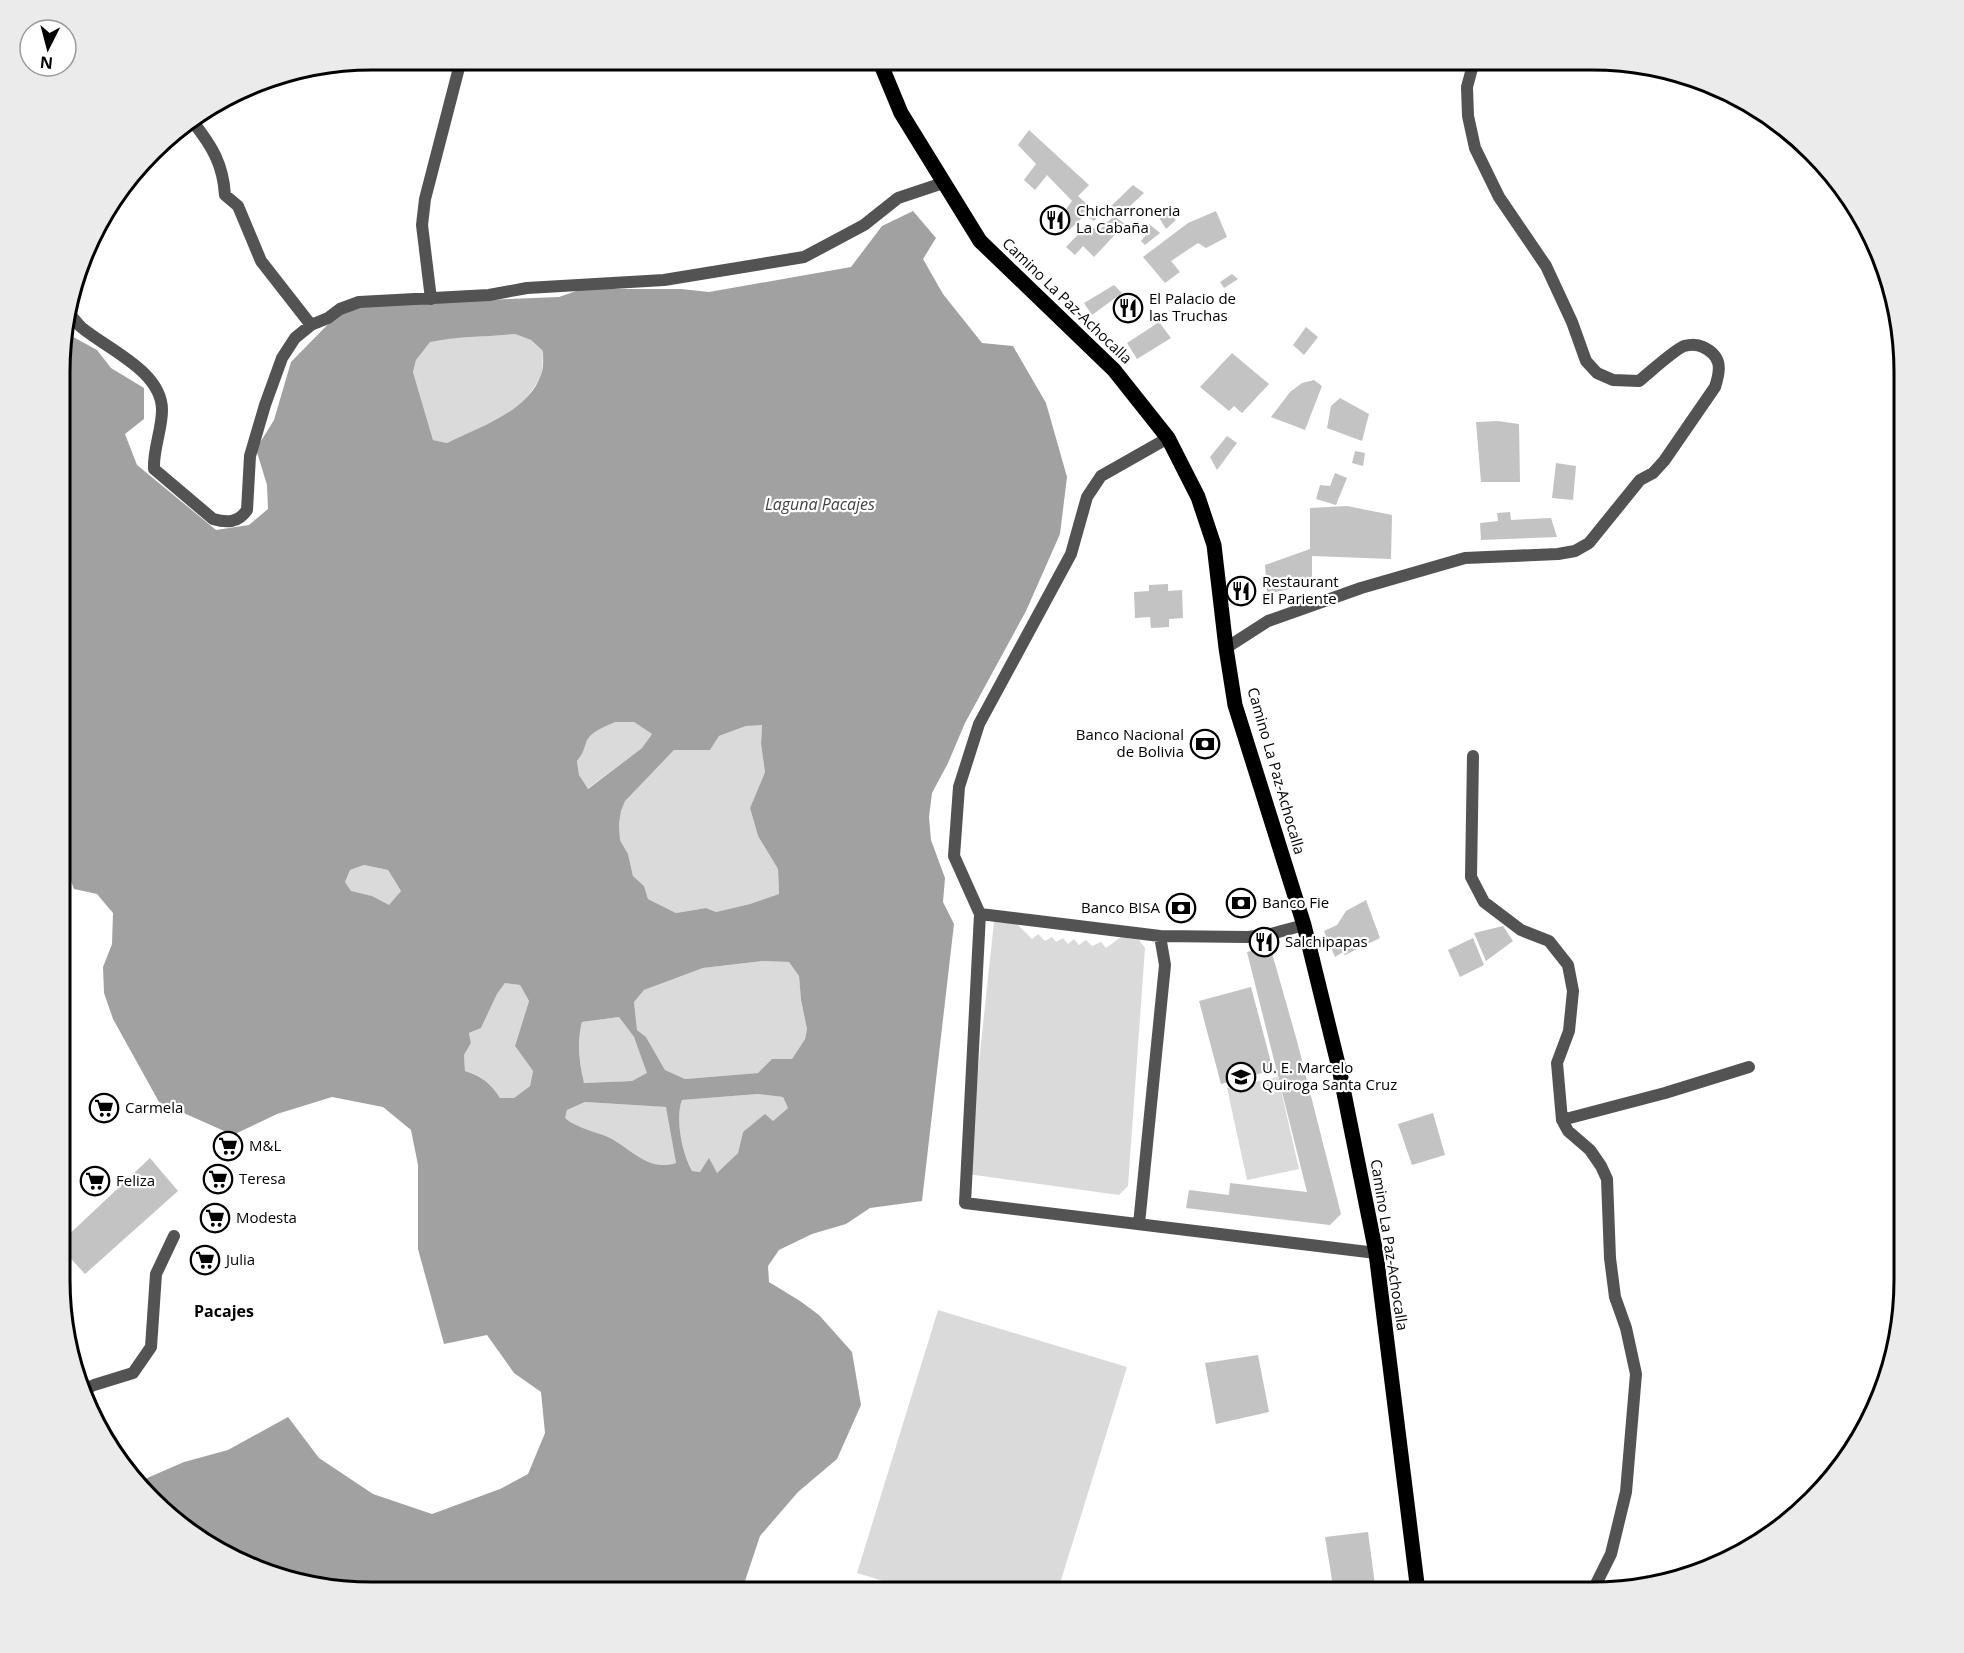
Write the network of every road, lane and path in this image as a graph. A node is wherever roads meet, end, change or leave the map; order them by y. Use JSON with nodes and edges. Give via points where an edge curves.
{"nodes":[{"id":1,"x":458,"y":71,"type":"edge"},
{"id":2,"x":884,"y":71,"type":"edge"},
{"id":3,"x":1471,"y":71,"type":"edge"},
{"id":4,"x":197,"y":127,"type":"edge"},
{"id":5,"x":944,"y":183,"type":"junction"},
{"id":6,"x":431,"y":299,"type":"junction"},
{"id":7,"x":75,"y":320,"type":"edge"},
{"id":8,"x":311,"y":325,"type":"junction"},
{"id":9,"x":1168,"y":438,"type":"junction"},
{"id":10,"x":1226,"y":648,"type":"junction"},
{"id":11,"x":1473,"y":756,"type":"dead end"},
{"id":12,"x":980,"y":914,"type":"junction"},
{"id":13,"x":1304,"y":925,"type":"junction"},
{"id":14,"x":1160,"y":936,"type":"junction"},
{"id":15,"x":1749,"y":1067,"type":"dead end"},
{"id":16,"x":1562,"y":1120,"type":"junction"},
{"id":17,"x":1139,"y":1224,"type":"junction"},
{"id":18,"x":174,"y":1236,"type":"dead end"},
{"id":19,"x":1376,"y":1252,"type":"junction"},
{"id":20,"x":91,"y":1387,"type":"edge"},
{"id":21,"x":1417,"y":1582,"type":"edge"},
{"id":22,"x":1597,"y":1582,"type":"edge"}],
"edges":[{"from":1,"to":6,"type":"street","via":[[425,198],[422,225]]},
{"from":2,"to":5,"type":"main road","name":"Camino La Paz-Achocalla","via":[[901,113]]},
{"from":3,"to":10,"type":"street","via":[[1467,87],[1468,116],[1475,148],[1499,197],[1546,266],[1586,362],[1597,373],[1613,380],[1639,381],[1683,346],[1697,344],[1713,352],[1719,363],[1715,387],[1664,460],[1640,480],[1589,543],[1575,551],[1465,558],[1361,588],[1268,621]]},
{"from":4,"to":8,"type":"street","via":[[211,144],[224,175],[225,195],[237,206],[261,261]]},
{"from":5,"to":6,"type":"street","via":[[898,198],[864,225],[804,257],[664,280],[527,288]]},
{"from":5,"to":9,"type":"main road","name":"Camino La Paz-Achocalla","via":[[980,241],[1114,370]]},
{"from":6,"to":8,"type":"street","via":[[359,302]]},
{"from":7,"to":8,"type":"street","via":[[150,378],[160,394],[162,411],[154,469],[213,519],[224,522],[242,517],[246,510],[250,456],[265,405],[282,358],[295,338]]},
{"from":9,"to":10,"type":"main road","name":"Camino La Paz-Achocalla","via":[[1198,497],[1214,545]]},
{"from":9,"to":12,"type":"street","via":[[1101,476],[1087,496],[1071,554],[980,724],[959,787],[954,856]]},
{"from":10,"to":13,"type":"main road","name":"Camino La Paz-Achocalla","via":[[1235,705]]},
{"from":11,"to":16,"type":"street","via":[[1471,877],[1484,902],[1521,930],[1549,941],[1568,965],[1573,991],[1569,1030],[1557,1064]]},
{"from":12,"to":14,"type":"street"},
{"from":12,"to":17,"type":"street","via":[[964,1203]]},
{"from":13,"to":14,"type":"street","via":[[1248,937]]},
{"from":13,"to":19,"type":"main road","name":"Camino La Paz-Achocalla","via":[[1340,1068]]},
{"from":14,"to":17,"type":"street","via":[[1165,966]]},
{"from":15,"to":16,"type":"street"},
{"from":16,"to":22,"type":"street","via":[[1568,1131],[1590,1150],[1607,1179],[1615,1297],[1636,1374],[1626,1492],[1611,1554]]},
{"from":17,"to":19,"type":"street"},
{"from":18,"to":20,"type":"street","via":[[156,1274],[152,1347],[133,1373]]},
{"from":19,"to":21,"type":"main road","name":"Camino La Paz-Achocalla"}]}
